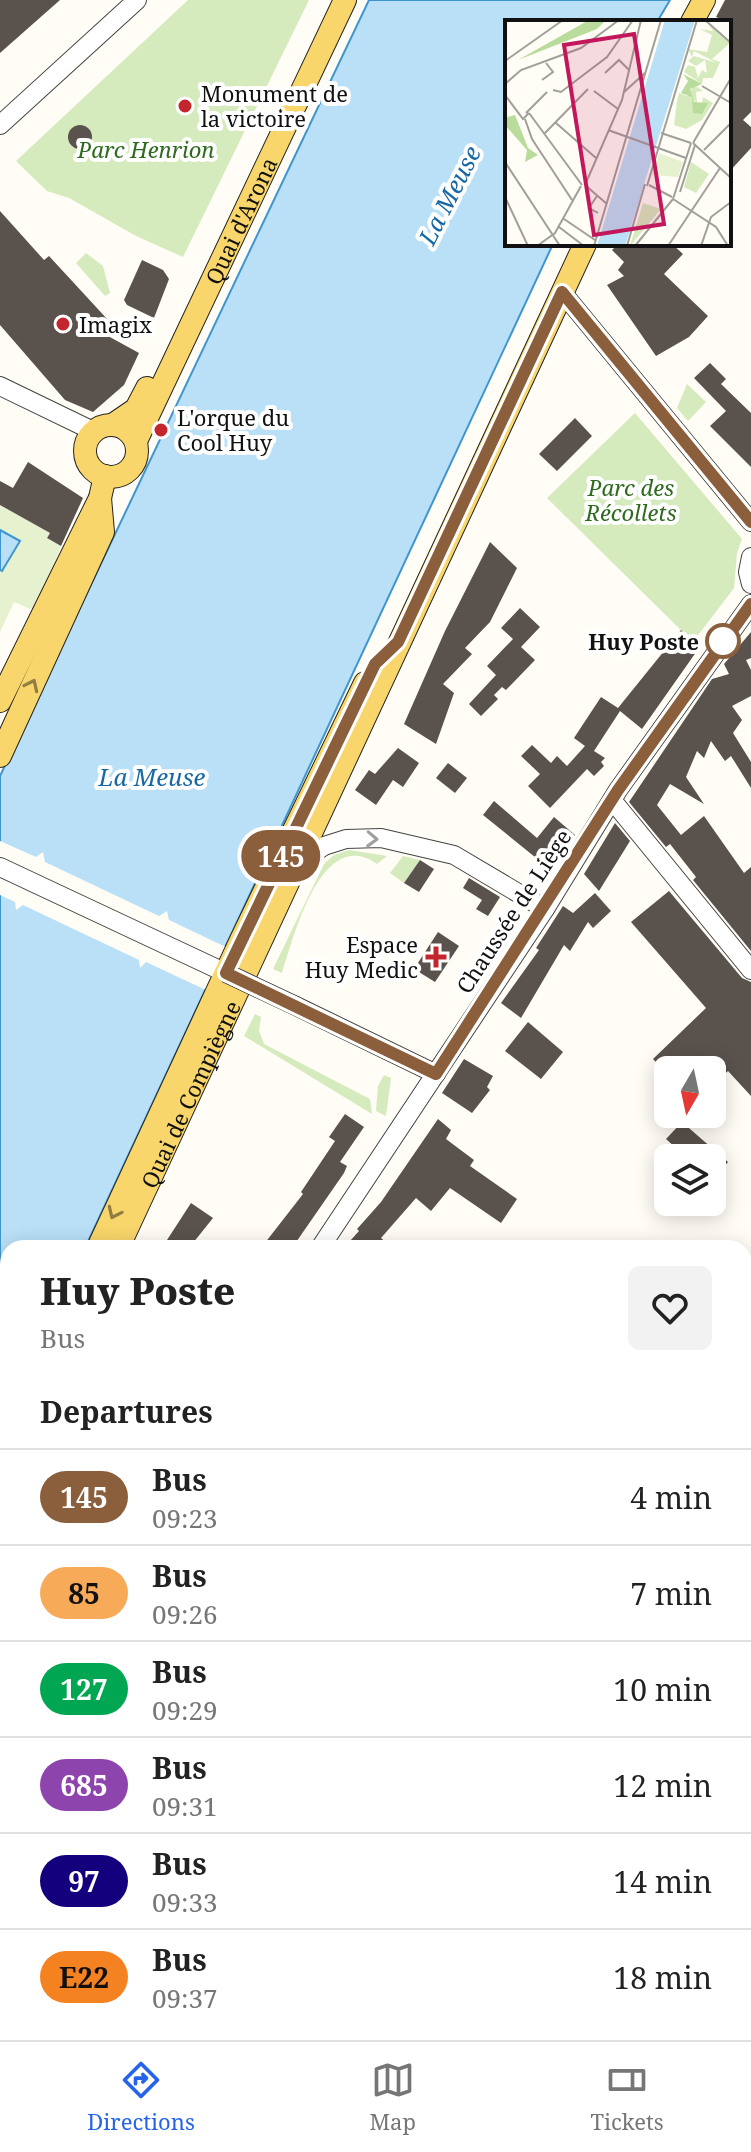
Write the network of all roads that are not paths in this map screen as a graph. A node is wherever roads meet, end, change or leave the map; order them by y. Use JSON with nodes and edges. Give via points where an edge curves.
{"nodes":[{"id":1,"x":137,"y":0,"type":"edge"},
{"id":2,"x":330,"y":0,"type":"edge"},
{"id":3,"x":345,"y":0,"type":"edge"},
{"id":4,"x":704,"y":0,"type":"edge"},
{"id":5,"x":693,"y":20,"type":"edge"},
{"id":6,"x":0,"y":125,"type":"edge"},
{"id":7,"x":584,"y":246,"type":"edge"},
{"id":8,"x":562,"y":292,"type":"junction"},
{"id":9,"x":0,"y":386,"type":"edge"},
{"id":10,"x":104,"y":428,"type":"junction"},
{"id":11,"x":136,"y":441,"type":"junction"},
{"id":12,"x":102,"y":487,"type":"junction"},
{"id":13,"x":751,"y":522,"type":"edge"},
{"id":14,"x":751,"y":557,"type":"edge"},
{"id":15,"x":751,"y":584,"type":"edge"},
{"id":16,"x":751,"y":604,"type":"edge"},
{"id":17,"x":398,"y":642,"type":"junction"},
{"id":18,"x":0,"y":701,"type":"edge"},
{"id":19,"x":0,"y":756,"type":"edge"},
{"id":20,"x":612,"y":800,"type":"junction"},
{"id":21,"x":300,"y":862,"type":"junction"},
{"id":22,"x":0,"y":867,"type":"edge"},
{"id":23,"x":545,"y":909,"type":"junction"},
{"id":24,"x":751,"y":970,"type":"edge"},
{"id":25,"x":226,"y":973,"type":"junction"},
{"id":26,"x":436,"y":1074,"type":"junction"},
{"id":27,"x":102,"y":1240,"type":"edge"},
{"id":28,"x":122,"y":1240,"type":"edge"},
{"id":29,"x":325,"y":1240,"type":"edge"}],
"edges":[{"from":1,"to":6,"type":"street"},
{"from":2,"to":10,"type":"main road","name":"Quai d'Arona","via":[[136,409]]},
{"from":3,"to":11,"type":"main road","name":"Quai d'Arona"},
{"from":4,"to":5,"type":"main road"},
{"from":7,"to":8,"type":"main road","name":"Quai de Compiègne"},
{"from":8,"to":13,"type":"street"},
{"from":8,"to":17,"type":"main road","name":"Quai de Compiègne"},
{"from":9,"to":10,"type":"street"},
{"from":10,"to":11,"type":"main road","via":[[131,433]]},
{"from":10,"to":12,"type":"main road","via":[[85,452]]},
{"from":11,"to":12,"type":"main road","via":[[137,457],[128,471]]},
{"from":12,"to":18,"type":"main road"},
{"from":19,"to":12,"type":"main road","one_way":true,"via":[[103,532]]},
{"from":14,"to":15,"type":"street"},
{"from":16,"to":20,"type":"street","name":"Chaussée de Liège"},
{"from":17,"to":21,"type":"main road","name":"Quai de Compiègne"},
{"from":17,"to":25,"type":"main road","via":[[375,664]]},
{"from":20,"to":23,"type":"street","name":"Chaussée de Liège"},
{"from":20,"to":24,"type":"street"},
{"from":21,"to":23,"type":"street","one_way":true,"via":[[346,839],[381,838],[454,855]]},
{"from":21,"to":28,"type":"main road","name":"Quai de Compiègne"},
{"from":22,"to":25,"type":"street"},
{"from":23,"to":26,"type":"street","name":"Chaussée de Liège"},
{"from":25,"to":26,"type":"street","bridge":true},
{"from":25,"to":27,"type":"main road","one_way":true},
{"from":26,"to":29,"type":"street","name":"Chaussée de Liège"}]}
